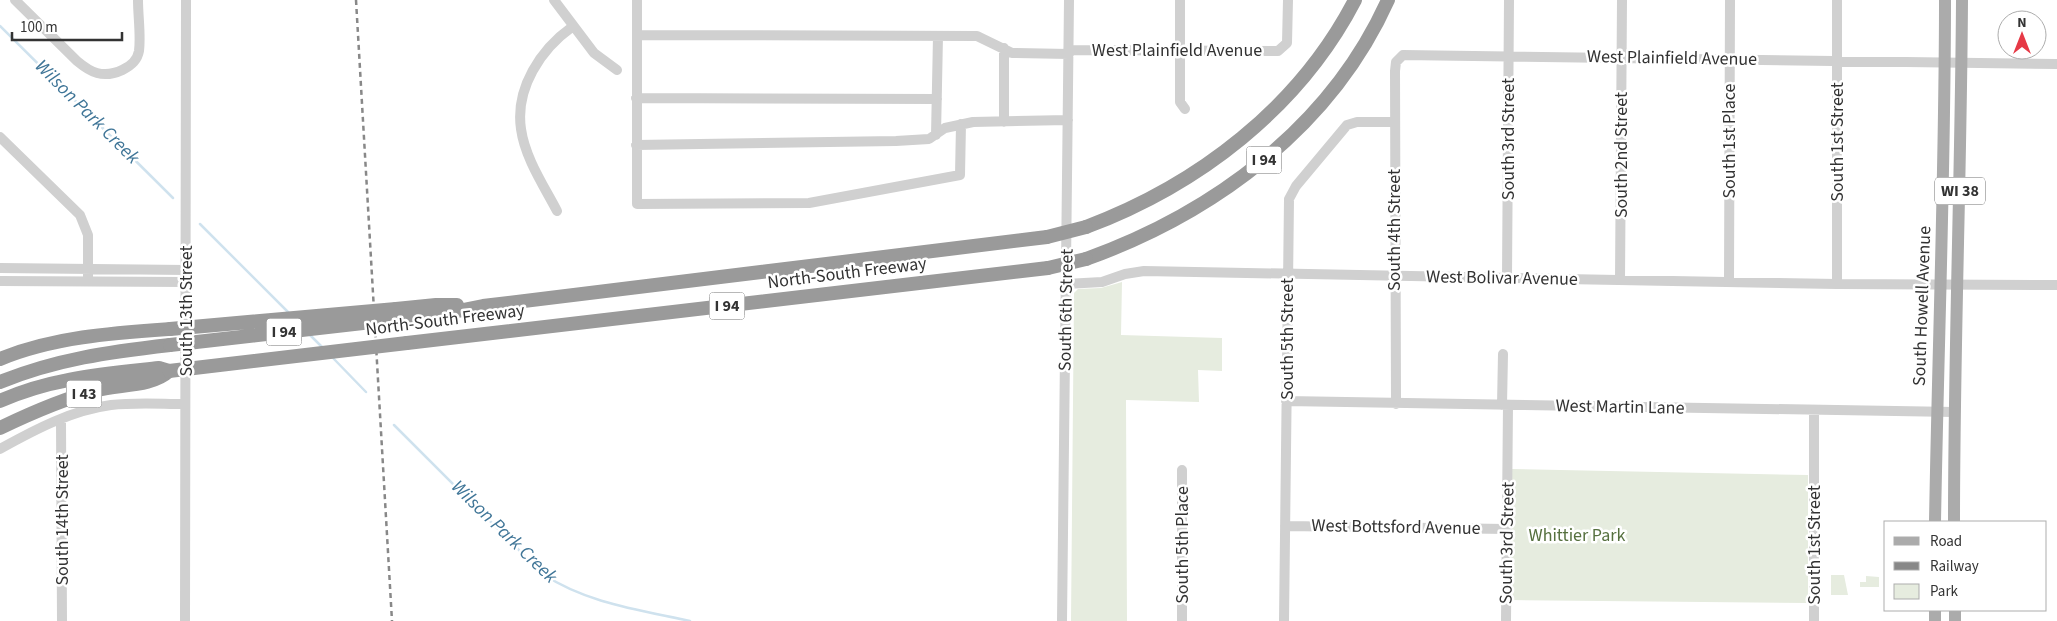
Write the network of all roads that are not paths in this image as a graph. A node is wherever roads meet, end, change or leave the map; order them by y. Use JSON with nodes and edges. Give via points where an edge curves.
{"nodes":[{"id":1,"x":15,"y":0,"type":"edge"},
{"id":2,"x":138,"y":0,"type":"edge"},
{"id":3,"x":186,"y":0,"type":"edge"},
{"id":4,"x":554,"y":0,"type":"edge"},
{"id":5,"x":637,"y":0,"type":"edge"},
{"id":6,"x":1069,"y":0,"type":"edge"},
{"id":7,"x":1180,"y":0,"type":"edge"},
{"id":8,"x":1288,"y":0,"type":"edge"},
{"id":9,"x":1355,"y":0,"type":"edge"},
{"id":10,"x":1388,"y":0,"type":"edge"},
{"id":11,"x":1509,"y":0,"type":"edge"},
{"id":12,"x":1622,"y":0,"type":"edge"},
{"id":13,"x":1730,"y":0,"type":"edge"},
{"id":14,"x":1837,"y":0,"type":"edge"},
{"id":15,"x":1944,"y":0,"type":"edge"},
{"id":16,"x":1962,"y":0,"type":"edge"},
{"id":17,"x":572,"y":27,"type":"junction"},
{"id":18,"x":637,"y":35,"type":"junction"},
{"id":19,"x":938,"y":36,"type":"junction"},
{"id":20,"x":1004,"y":48,"type":"junction"},
{"id":21,"x":1179,"y":51,"type":"junction"},
{"id":22,"x":1069,"y":52,"type":"junction"},
{"id":23,"x":1509,"y":56,"type":"junction"},
{"id":24,"x":1400,"y":57,"type":"joint"},
{"id":25,"x":1622,"y":58,"type":"junction"},
{"id":26,"x":1729,"y":59,"type":"junction"},
{"id":27,"x":1837,"y":61,"type":"junction"},
{"id":28,"x":1945,"y":63,"type":"junction"},
{"id":29,"x":1962,"y":63,"type":"junction"},
{"id":30,"x":2057,"y":64,"type":"edge"},
{"id":31,"x":617,"y":70,"type":"dead end"},
{"id":32,"x":636,"y":98,"type":"junction"},
{"id":33,"x":937,"y":99,"type":"junction"},
{"id":34,"x":1185,"y":109,"type":"dead end"},
{"id":35,"x":1068,"y":120,"type":"junction"},
{"id":36,"x":1004,"y":122,"type":"junction"},
{"id":37,"x":1394,"y":122,"type":"junction"},
{"id":38,"x":961,"y":124,"type":"junction"},
{"id":39,"x":936,"y":135,"type":"junction"},
{"id":40,"x":0,"y":137,"type":"edge"},
{"id":41,"x":636,"y":145,"type":"junction"},
{"id":42,"x":558,"y":210,"type":"dead end"},
{"id":43,"x":0,"y":268,"type":"edge"},
{"id":44,"x":88,"y":269,"type":"junction"},
{"id":45,"x":130,"y":270,"type":"junction"},
{"id":46,"x":186,"y":270,"type":"junction"},
{"id":47,"x":1287,"y":274,"type":"junction"},
{"id":48,"x":1394,"y":276,"type":"junction"},
{"id":49,"x":1507,"y":277,"type":"junction"},
{"id":50,"x":1620,"y":280,"type":"junction"},
{"id":51,"x":0,"y":282,"type":"edge"},
{"id":52,"x":88,"y":282,"type":"junction"},
{"id":53,"x":130,"y":282,"type":"junction"},
{"id":54,"x":186,"y":282,"type":"junction"},
{"id":55,"x":1729,"y":282,"type":"junction"},
{"id":56,"x":1066,"y":284,"type":"junction"},
{"id":57,"x":1836,"y":284,"type":"junction"},
{"id":58,"x":1940,"y":285,"type":"junction"},
{"id":59,"x":1958,"y":285,"type":"junction"},
{"id":60,"x":2057,"y":285,"type":"edge"},
{"id":61,"x":397,"y":314,"type":"junction"},
{"id":62,"x":1504,"y":354,"type":"dead end"},
{"id":63,"x":0,"y":359,"type":"edge"},
{"id":64,"x":169,"y":371,"type":"junction"},
{"id":65,"x":99,"y":375,"type":"junction"},
{"id":66,"x":0,"y":382,"type":"edge"},
{"id":67,"x":0,"y":401,"type":"edge"},
{"id":68,"x":1286,"y":402,"type":"junction"},
{"id":69,"x":185,"y":404,"type":"junction"},
{"id":70,"x":1396,"y":404,"type":"junction"},
{"id":71,"x":1505,"y":405,"type":"junction"},
{"id":72,"x":1814,"y":410,"type":"junction"},
{"id":73,"x":0,"y":411,"type":"edge"},
{"id":74,"x":1937,"y":412,"type":"junction"},
{"id":75,"x":1954,"y":412,"type":"junction"},
{"id":76,"x":61,"y":420,"type":"junction"},
{"id":77,"x":0,"y":428,"type":"edge"},
{"id":78,"x":0,"y":449,"type":"edge"},
{"id":79,"x":1182,"y":470,"type":"dead end"},
{"id":80,"x":1935,"y":521,"type":"edge"},
{"id":81,"x":1954,"y":521,"type":"edge"},
{"id":82,"x":1286,"y":526,"type":"junction"},
{"id":83,"x":1507,"y":529,"type":"junction"},
{"id":84,"x":62,"y":621,"type":"edge"},
{"id":85,"x":185,"y":621,"type":"edge"},
{"id":86,"x":1062,"y":621,"type":"edge"},
{"id":87,"x":1182,"y":621,"type":"edge"},
{"id":88,"x":1284,"y":621,"type":"edge"},
{"id":89,"x":1506,"y":621,"type":"edge"},
{"id":90,"x":1814,"y":621,"type":"edge"}],
"edges":[{"from":1,"to":2,"type":"street","via":[[77,62],[88,70],[104,74],[134,63],[138,52]]},
{"from":3,"to":46,"type":"street","name":"South 13th Street"},
{"from":4,"to":17,"type":"street"},
{"from":5,"to":18,"type":"street"},
{"from":6,"to":22,"type":"street","name":"South 6th Street"},
{"from":7,"to":21,"type":"street"},
{"from":8,"to":21,"type":"street","name":"West Plainfield Avenue","via":[[1285,48],[1278,51]]},
{"from":9,"to":61,"type":"highway","name":"North-South Freeway","number":"I 94","bridge":true,"via":[[1310,70],[1261,122],[1233,146],[1188,178],[1148,200],[1086,227],[1047,237],[483,306],[438,315]]},
{"from":10,"to":64,"type":"highway","name":"North-South Freeway","number":"I 94","bridge":true,"via":[[1348,69],[1290,139],[1215,198],[1142,238],[1086,258],[1048,268]]},
{"from":11,"to":23,"type":"street","name":"South 3rd Street"},
{"from":12,"to":25,"type":"street","name":"South 2nd Street"},
{"from":13,"to":26,"type":"street","name":"South 1st Place"},
{"from":14,"to":27,"type":"street","name":"South 1st Street"},
{"from":15,"to":28,"type":"main road","name":"South Howell Avenue","number":"WI 38"},
{"from":16,"to":29,"type":"main road","name":"South Howell Avenue","number":"WI 38"},
{"from":17,"to":31,"type":"street","via":[[594,53]]},
{"from":17,"to":42,"type":"street","via":[[541,56],[528,80],[522,104],[521,129],[530,157]]},
{"from":18,"to":19,"type":"street","name":"West Plainfield Avenue"},
{"from":18,"to":32,"type":"street"},
{"from":19,"to":20,"type":"street","name":"West Plainfield Avenue","via":[[977,36]]},
{"from":19,"to":33,"type":"street"},
{"from":20,"to":22,"type":"street","name":"West Plainfield Avenue","via":[[1012,53]]},
{"from":20,"to":36,"type":"street"},
{"from":21,"to":22,"type":"street","name":"West Plainfield Avenue"},
{"from":21,"to":34,"type":"street","via":[[1180,102]]},
{"from":22,"to":35,"type":"street","name":"South 6th Street"},
{"from":23,"to":24,"type":"street","name":"West Plainfield Avenue","via":[[1409,54]]},
{"from":23,"to":25,"type":"street","name":"West Plainfield Avenue"},
{"from":23,"to":49,"type":"street","name":"South 3rd Street"},
{"from":24,"to":37,"type":"street","name":"South 4th Street","via":[[1395,66]]},
{"from":25,"to":26,"type":"street","name":"West Plainfield Avenue"},
{"from":25,"to":50,"type":"street","name":"South 2nd Street"},
{"from":26,"to":27,"type":"street","name":"West Plainfield Avenue"},
{"from":26,"to":55,"type":"street","name":"South 1st Place"},
{"from":27,"to":28,"type":"street","name":"West Plainfield Avenue"},
{"from":27,"to":57,"type":"street","name":"South 1st Street"},
{"from":28,"to":29,"type":"street","name":"West Plainfield Avenue"},
{"from":28,"to":58,"type":"main road","name":"South Howell Avenue","number":"WI 38"},
{"from":29,"to":30,"type":"street","name":"West Plainfield Avenue"},
{"from":29,"to":59,"type":"main road","name":"South Howell Avenue","number":"WI 38"},
{"from":32,"to":33,"type":"street"},
{"from":32,"to":41,"type":"street"},
{"from":33,"to":39,"type":"street"},
{"from":35,"to":36,"type":"street"},
{"from":35,"to":56,"type":"street","name":"South 6th Street"},
{"from":36,"to":38,"type":"street"},
{"from":37,"to":47,"type":"street","name":"South 5th Street","via":[[1347,125],[1296,186],[1288,204]]},
{"from":37,"to":48,"type":"street","name":"South 4th Street"},
{"from":38,"to":39,"type":"street","via":[[945,128]]},
{"from":38,"to":41,"type":"street","via":[[960,175],[809,203],[637,204]]},
{"from":39,"to":41,"type":"street","via":[[929,139],[832,144]]},
{"from":40,"to":44,"type":"street","via":[[80,215],[88,235]]},
{"from":43,"to":44,"type":"street"},
{"from":44,"to":45,"type":"street"},
{"from":44,"to":52,"type":"street"},
{"from":45,"to":46,"type":"street"},
{"from":45,"to":53,"type":"street"},
{"from":46,"to":54,"type":"street","name":"South 13th Street"},
{"from":47,"to":48,"type":"street","name":"West Bolivar Avenue"},
{"from":47,"to":56,"type":"street","name":"West Bolivar Avenue","via":[[1144,271],[1102,282]]},
{"from":47,"to":68,"type":"street","name":"South 5th Street"},
{"from":48,"to":49,"type":"street","name":"West Bolivar Avenue"},
{"from":48,"to":70,"type":"street","name":"South 4th Street"},
{"from":49,"to":50,"type":"street","name":"West Bolivar Avenue"},
{"from":50,"to":55,"type":"street","name":"West Bolivar Avenue"},
{"from":51,"to":52,"type":"street"},
{"from":52,"to":53,"type":"street"},
{"from":53,"to":54,"type":"street"},
{"from":54,"to":69,"type":"street","name":"South 13th Street"},
{"from":55,"to":57,"type":"street","name":"West Bolivar Avenue"},
{"from":56,"to":86,"type":"street","name":"South 6th Street"},
{"from":57,"to":58,"type":"street","name":"West Bolivar Avenue"},
{"from":58,"to":59,"type":"street","name":"West Bolivar Avenue"},
{"from":58,"to":74,"type":"main road","name":"South Howell Avenue","number":"WI 38"},
{"from":59,"to":60,"type":"street","name":"West Bolivar Avenue"},
{"from":59,"to":75,"type":"main road","name":"South Howell Avenue","number":"WI 38"},
{"from":61,"to":63,"type":"highway","bridge":true,"via":[[88,336],[16,352]]},
{"from":61,"to":66,"type":"highway","name":"North-South Freeway","number":"I 94","bridge":true,"via":[[74,358]]},
{"from":62,"to":71,"type":"street","name":"South 3rd Street"},
{"from":64,"to":65,"type":"highway","name":"North-South Freeway","number":"I 94","via":[[159,368]]},
{"from":64,"to":77,"type":"highway","number":"I 43","via":[[161,378],[76,396]]},
{"from":65,"to":67,"type":"highway","name":"North-South Freeway","number":"I 94","via":[[38,387]]},
{"from":65,"to":73,"type":"highway","via":[[48,390]]},
{"from":68,"to":70,"type":"street","name":"West Martin Lane"},
{"from":68,"to":82,"type":"street","name":"South 5th Street"},
{"from":69,"to":76,"type":"street","via":[[112,405]]},
{"from":69,"to":85,"type":"street","name":"South 13th Street"},
{"from":70,"to":71,"type":"street","name":"West Martin Lane"},
{"from":71,"to":72,"type":"street","name":"West Martin Lane"},
{"from":71,"to":83,"type":"street","name":"South 3rd Street"},
{"from":72,"to":74,"type":"street","name":"West Martin Lane"},
{"from":72,"to":90,"type":"street","name":"South 1st Street"},
{"from":74,"to":75,"type":"street","name":"West Martin Lane"},
{"from":74,"to":80,"type":"main road","name":"South Howell Avenue","number":"WI 38"},
{"from":75,"to":81,"type":"main road","name":"South Howell Avenue","number":"WI 38"},
{"from":76,"to":78,"type":"street"},
{"from":76,"to":84,"type":"street","name":"South 14th Street"},
{"from":79,"to":87,"type":"street","name":"South 5th Place"},
{"from":82,"to":83,"type":"street","name":"West Bottsford Avenue"},
{"from":82,"to":88,"type":"street","name":"South 5th Street"},
{"from":83,"to":89,"type":"street","name":"South 3rd Street"}]}
